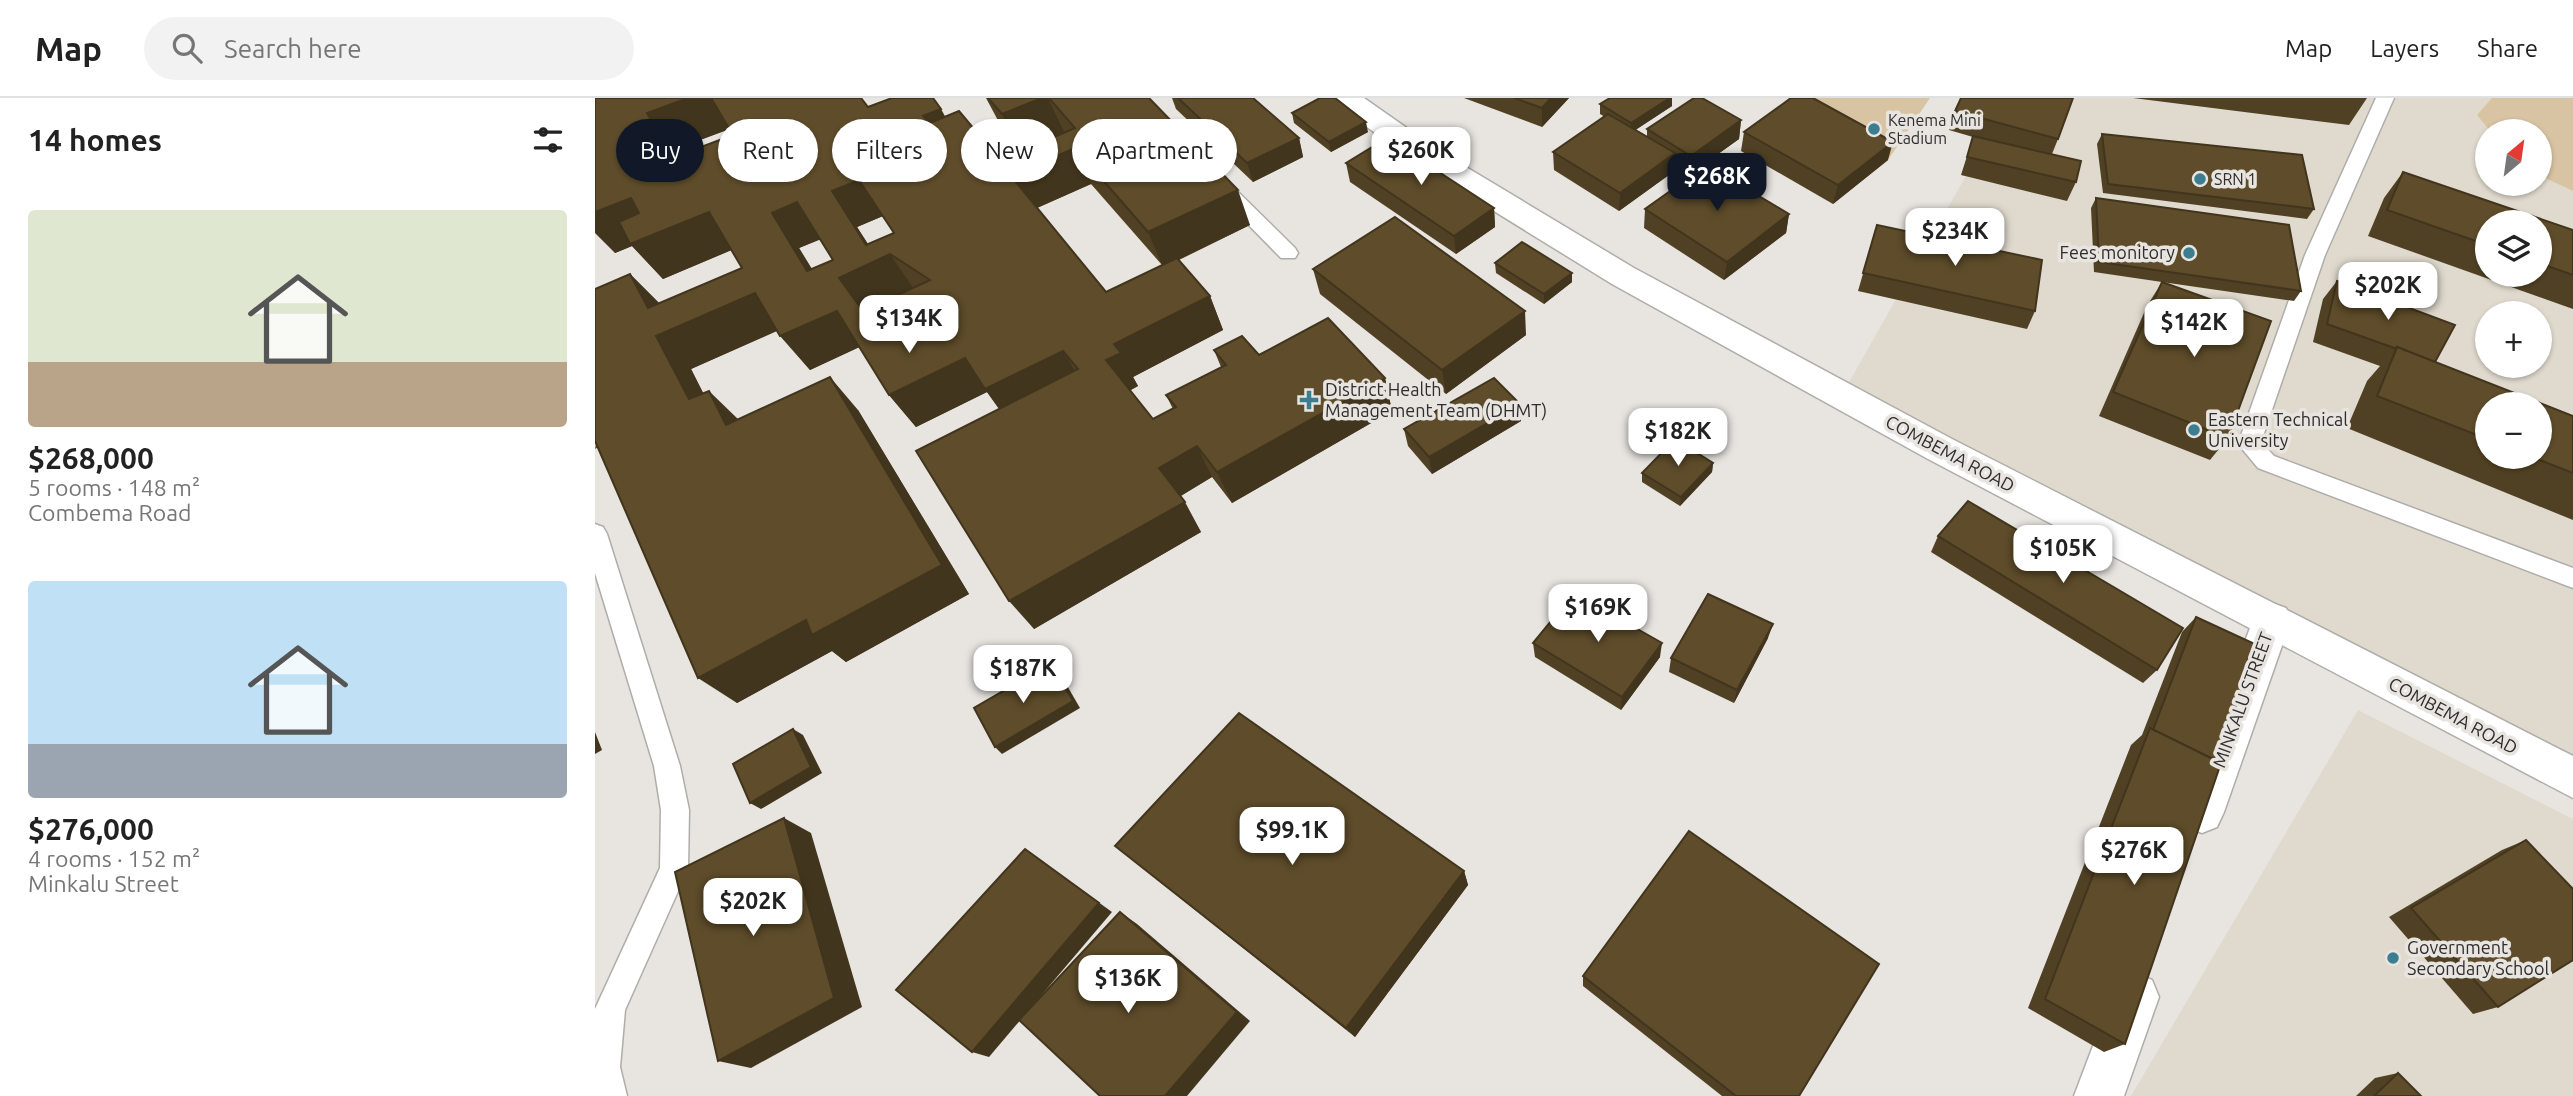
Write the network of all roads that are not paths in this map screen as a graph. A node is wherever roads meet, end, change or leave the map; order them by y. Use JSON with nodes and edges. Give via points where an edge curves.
{"nodes":[{"id":1,"x":1345,"y":98,"type":"edge"},
{"id":2,"x":2385,"y":98,"type":"edge"},
{"id":3,"x":1217,"y":182,"type":"edge"},
{"id":4,"x":1288,"y":253,"type":"dead end"},
{"id":5,"x":595,"y":534,"type":"edge"},
{"id":6,"x":2573,"y":578,"type":"edge"},
{"id":7,"x":2272,"y":620,"type":"junction"},
{"id":8,"x":2573,"y":778,"type":"edge"},
{"id":9,"x":2188,"y":852,"type":"edge"},
{"id":10,"x":2151,"y":955,"type":"edge"},
{"id":11,"x":611,"y":1096,"type":"edge"},
{"id":12,"x":2099,"y":1096,"type":"edge"}],
"edges":[{"from":1,"to":7,"type":"street","name":"COMBEMA ROAD","via":[[1431,159],[1623,276],[1940,449]]},
{"from":2,"to":6,"type":"lane","via":[[2315,255],[2249,443],[2266,462]]},
{"from":3,"to":4,"type":"lane"},
{"from":5,"to":11,"type":"lane","via":[[667,766],[675,810],[674,869],[610,1009],[605,1068]]},
{"from":7,"to":8,"type":"street","name":"COMBEMA ROAD"},
{"from":7,"to":9,"type":"street","name":"MINKALU STREET"},
{"from":10,"to":12,"type":"street"}]}
